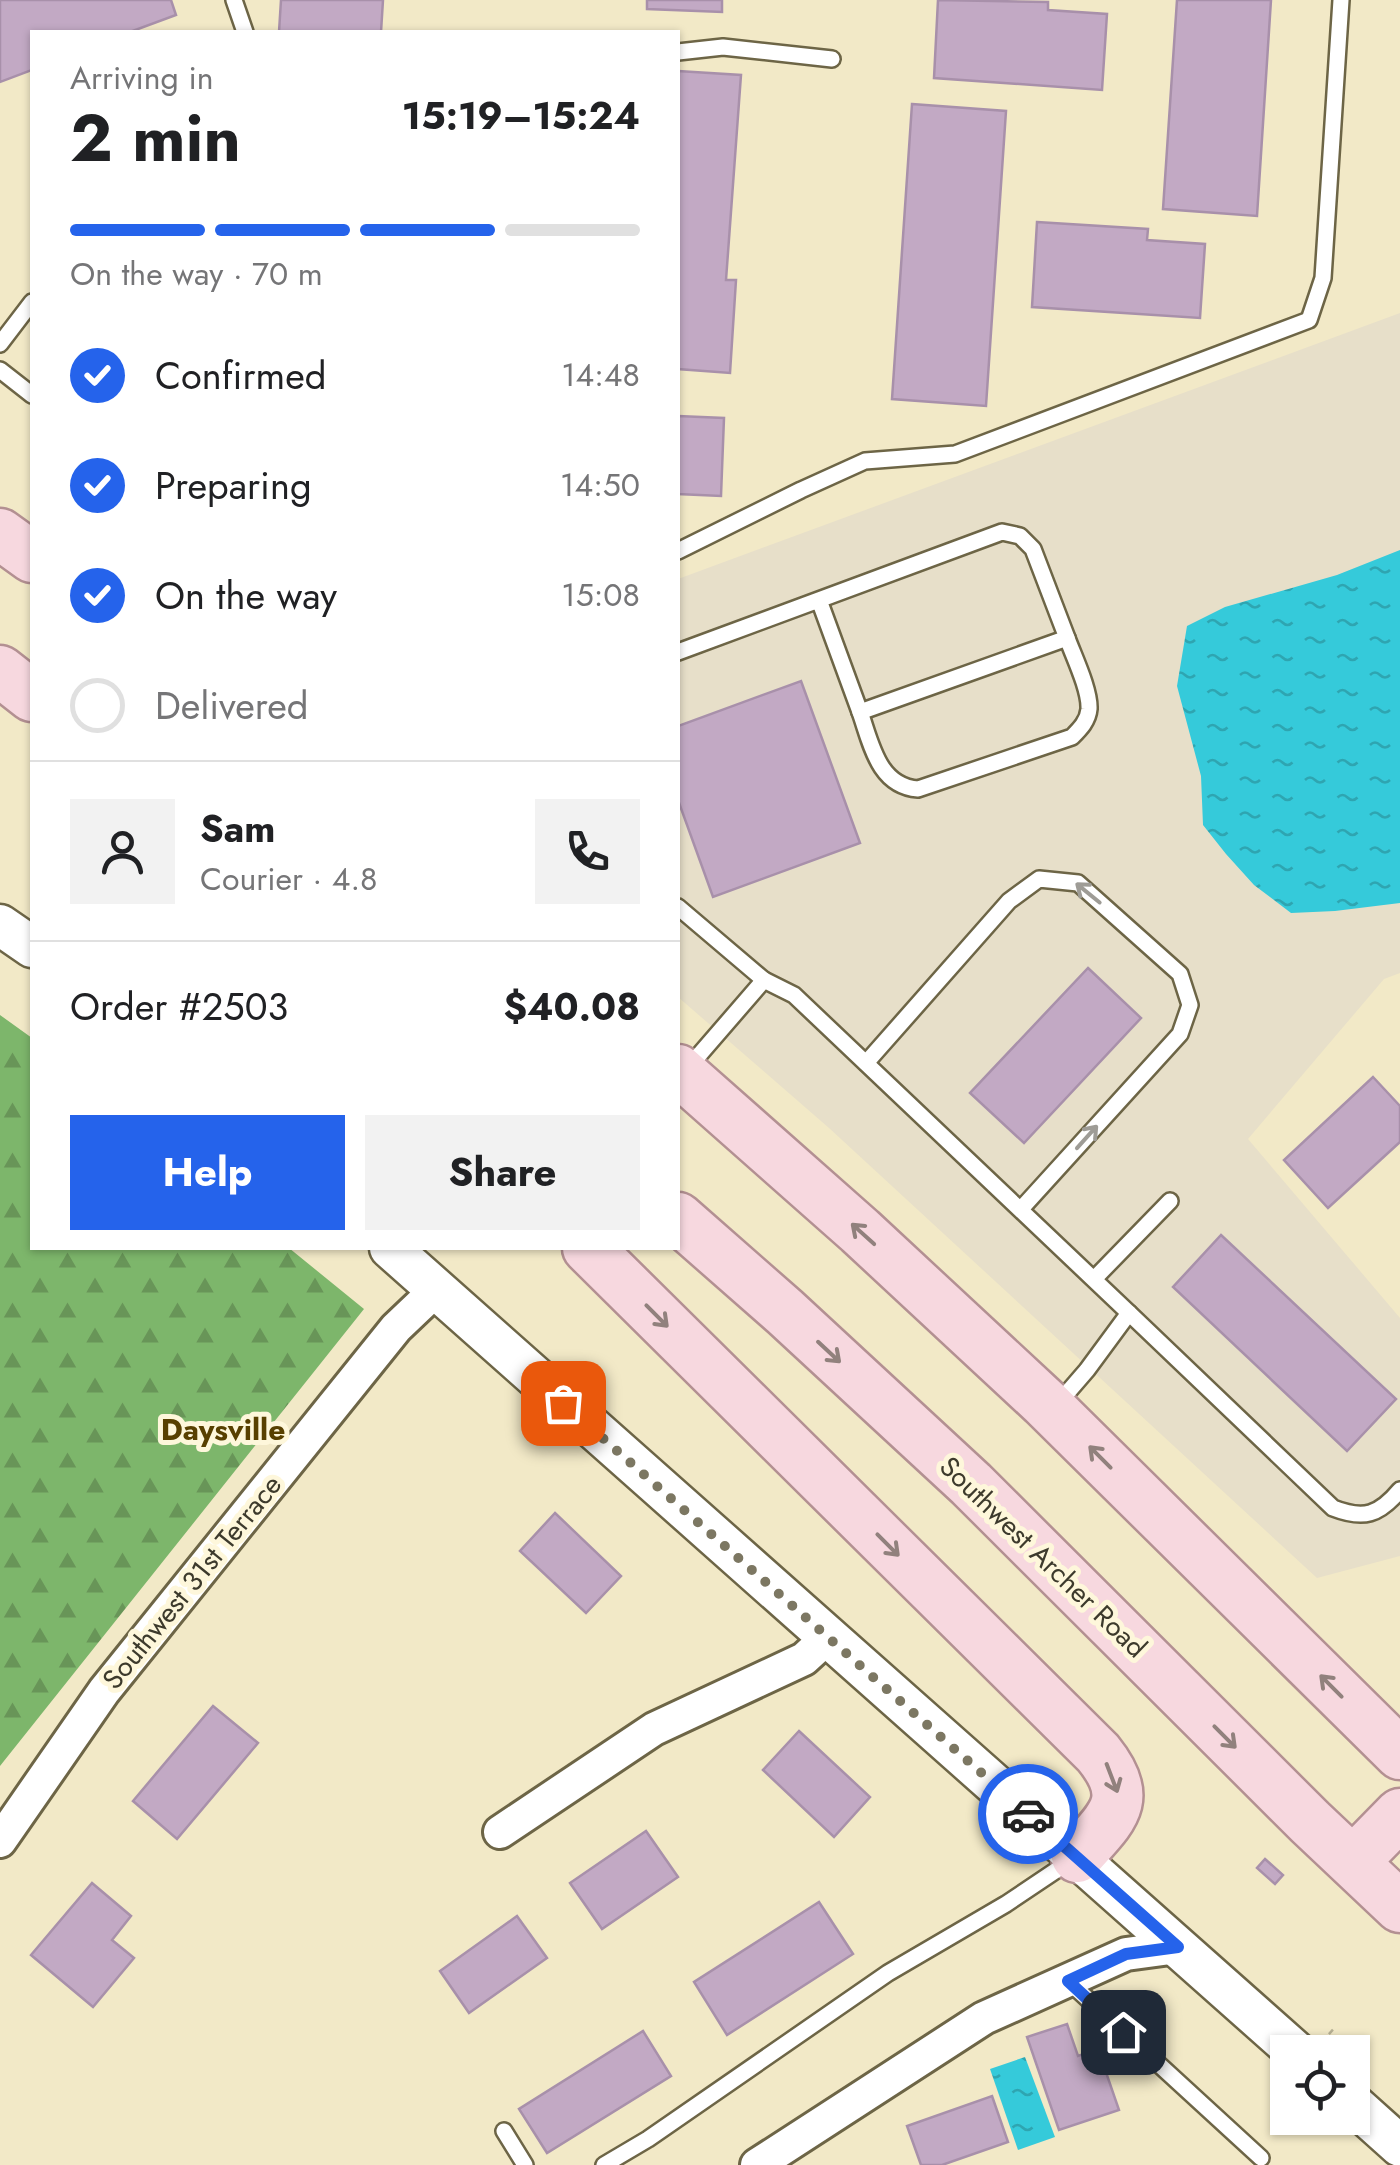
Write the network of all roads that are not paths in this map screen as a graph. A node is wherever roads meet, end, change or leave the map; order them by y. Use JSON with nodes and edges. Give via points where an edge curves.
{"nodes":[{"id":1,"x":234,"y":0,"type":"edge"},
{"id":2,"x":1340,"y":0,"type":"edge"},
{"id":3,"x":245,"y":30,"type":"edge"},
{"id":4,"x":680,"y":52,"type":"edge"},
{"id":5,"x":832,"y":59,"type":"dead end"},
{"id":6,"x":30,"y":305,"type":"edge"},
{"id":7,"x":0,"y":344,"type":"edge"},
{"id":8,"x":0,"y":370,"type":"edge"},
{"id":9,"x":30,"y":393,"type":"edge"},
{"id":10,"x":0,"y":534,"type":"edge"},
{"id":11,"x":680,"y":550,"type":"edge"},
{"id":12,"x":30,"y":556,"type":"edge"},
{"id":13,"x":819,"y":600,"type":"junction"},
{"id":14,"x":1067,"y":638,"type":"junction"},
{"id":15,"x":680,"y":651,"type":"edge"},
{"id":16,"x":0,"y":671,"type":"edge"},
{"id":17,"x":30,"y":694,"type":"edge"},
{"id":18,"x":860,"y":712,"type":"junction"},
{"id":19,"x":680,"y":910,"type":"edge"},
{"id":20,"x":0,"y":925,"type":"edge"},
{"id":21,"x":30,"y":946,"type":"edge"},
{"id":22,"x":764,"y":980,"type":"junction"},
{"id":23,"x":866,"y":1063,"type":"junction"},
{"id":24,"x":680,"y":1072,"type":"edge"},
{"id":25,"x":1170,"y":1201,"type":"dead end"},
{"id":26,"x":1021,"y":1210,"type":"junction"},
{"id":27,"x":680,"y":1220,"type":"edge"},
{"id":28,"x":392,"y":1250,"type":"edge"},
{"id":29,"x":590,"y":1250,"type":"edge"},
{"id":30,"x":1094,"y":1278,"type":"junction"},
{"id":31,"x":437,"y":1289,"type":"junction"},
{"id":32,"x":1129,"y":1313,"type":"junction"},
{"id":33,"x":1052,"y":1410,"type":"junction"},
{"id":34,"x":1400,"y":1490,"type":"edge"},
{"id":35,"x":828,"y":1637,"type":"junction"},
{"id":36,"x":1400,"y":1754,"type":"edge"},
{"id":37,"x":1400,"y":1814,"type":"edge"},
{"id":38,"x":500,"y":1832,"type":"dead end"},
{"id":39,"x":0,"y":1840,"type":"edge"},
{"id":40,"x":1077,"y":1857,"type":"junction"},
{"id":41,"x":1353,"y":1862,"type":"junction"},
{"id":42,"x":1400,"y":1907,"type":"edge"},
{"id":43,"x":1178,"y":1947,"type":"junction"},
{"id":44,"x":1068,"y":1981,"type":"junction"},
{"id":45,"x":1277,"y":2035,"type":"edge"},
{"id":46,"x":1370,"y":2119,"type":"edge"},
{"id":47,"x":504,"y":2131,"type":"dead end"},
{"id":48,"x":1400,"y":2146,"type":"edge"},
{"id":49,"x":1261,"y":2158,"type":"dead end"},
{"id":50,"x":526,"y":2165,"type":"edge"},
{"id":51,"x":604,"y":2165,"type":"edge"},
{"id":52,"x":757,"y":2165,"type":"edge"}],
"edges":[{"from":1,"to":3,"type":"lane"},
{"from":2,"to":11,"type":"lane","via":[[1323,278],[1310,320],[955,454],[865,461]]},
{"from":4,"to":5,"type":"lane","via":[[723,47]]},
{"from":6,"to":7,"type":"lane"},
{"from":8,"to":9,"type":"lane"},
{"from":10,"to":12,"type":"main road"},
{"from":13,"to":14,"type":"lane","via":[[1002,532],[1020,536],[1033,550]]},
{"from":13,"to":15,"type":"lane"},
{"from":13,"to":18,"type":"lane"},
{"from":14,"to":18,"type":"lane"},
{"from":14,"to":18,"type":"lane","via":[[1089,710],[1072,737],[905,788],[879,764]]},
{"from":16,"to":17,"type":"main road"},
{"from":19,"to":22,"type":"lane"},
{"from":20,"to":21,"type":"street"},
{"from":22,"to":23,"type":"lane","via":[[794,995]]},
{"from":22,"to":24,"type":"lane"},
{"from":23,"to":26,"type":"lane"},
{"from":26,"to":23,"type":"lane","one_way":true,"via":[[1180,1034],[1190,1005],[1180,974],[1078,882],[1040,879],[1009,901]]},
{"from":33,"to":24,"type":"main road","one_way":true},
{"from":25,"to":30,"type":"lane"},
{"from":26,"to":30,"type":"lane"},
{"from":27,"to":41,"type":"main road","name":"Southwest Archer Road","one_way":true,"via":[[971,1484]]},
{"from":28,"to":31,"type":"street"},
{"from":29,"to":40,"type":"main road","one_way":true,"via":[[1098,1753],[1112,1771],[1118,1797],[1107,1823]]},
{"from":30,"to":32,"type":"lane"},
{"from":31,"to":35,"type":"street"},
{"from":31,"to":39,"type":"street","name":"Southwest 31st Terrace","via":[[396,1328],[104,1690]]},
{"from":32,"to":33,"type":"lane"},
{"from":32,"to":34,"type":"lane","via":[[1333,1508],[1363,1516]]},
{"from":36,"to":33,"type":"main road","one_way":true},
{"from":35,"to":38,"type":"street","via":[[804,1659],[654,1729]]},
{"from":35,"to":40,"type":"street"},
{"from":37,"to":41,"type":"main road"},
{"from":40,"to":43,"type":"street"},
{"from":40,"to":51,"type":"lane","via":[[888,1972]]},
{"from":41,"to":42,"type":"main road","name":"Southwest Archer Road"},
{"from":43,"to":44,"type":"street","via":[[1126,1954]]},
{"from":43,"to":45,"type":"street"},
{"from":44,"to":49,"type":"lane"},
{"from":44,"to":52,"type":"street","via":[[984,2018]]},
{"from":46,"to":48,"type":"street"},
{"from":47,"to":50,"type":"lane"}]}
